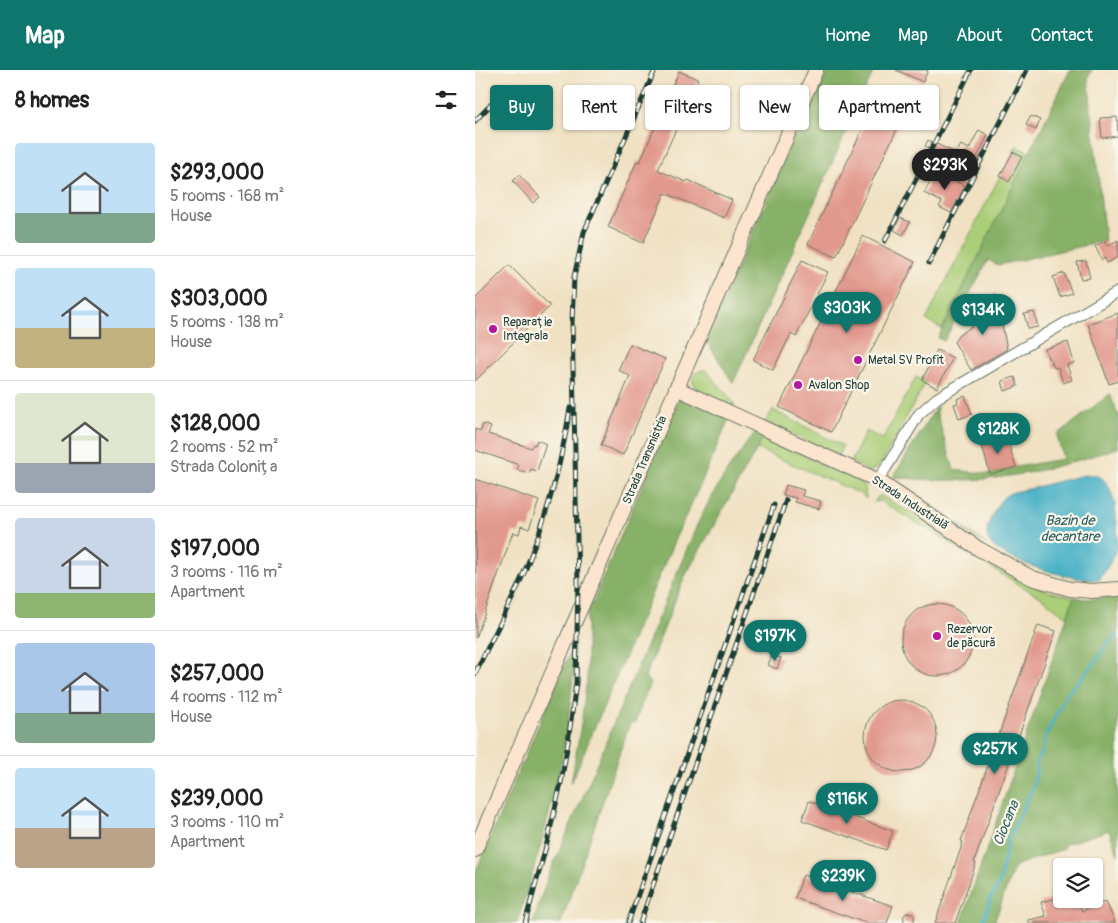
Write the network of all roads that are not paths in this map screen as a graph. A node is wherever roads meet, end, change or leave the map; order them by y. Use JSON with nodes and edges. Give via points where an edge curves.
{"nodes":[{"id":1,"x":817,"y":70,"type":"edge"},
{"id":2,"x":1118,"y":292,"type":"edge"},
{"id":3,"x":676,"y":388,"type":"junction"},
{"id":4,"x":877,"y":480,"type":"junction"},
{"id":5,"x":1118,"y":588,"type":"edge"},
{"id":6,"x":475,"y":850,"type":"edge"}],
"edges":[{"from":1,"to":3,"type":"street","name":"Strada Transnistria"},
{"from":2,"to":4,"type":"street","via":[[937,398],[919,414]]},
{"from":3,"to":4,"type":"street","name":"Strada Industrială"},
{"from":3,"to":6,"type":"street","name":"Strada Transnistria"},
{"from":4,"to":5,"type":"street","name":"Strada Industrială","via":[[979,548],[1032,578],[1070,589]]}]}
